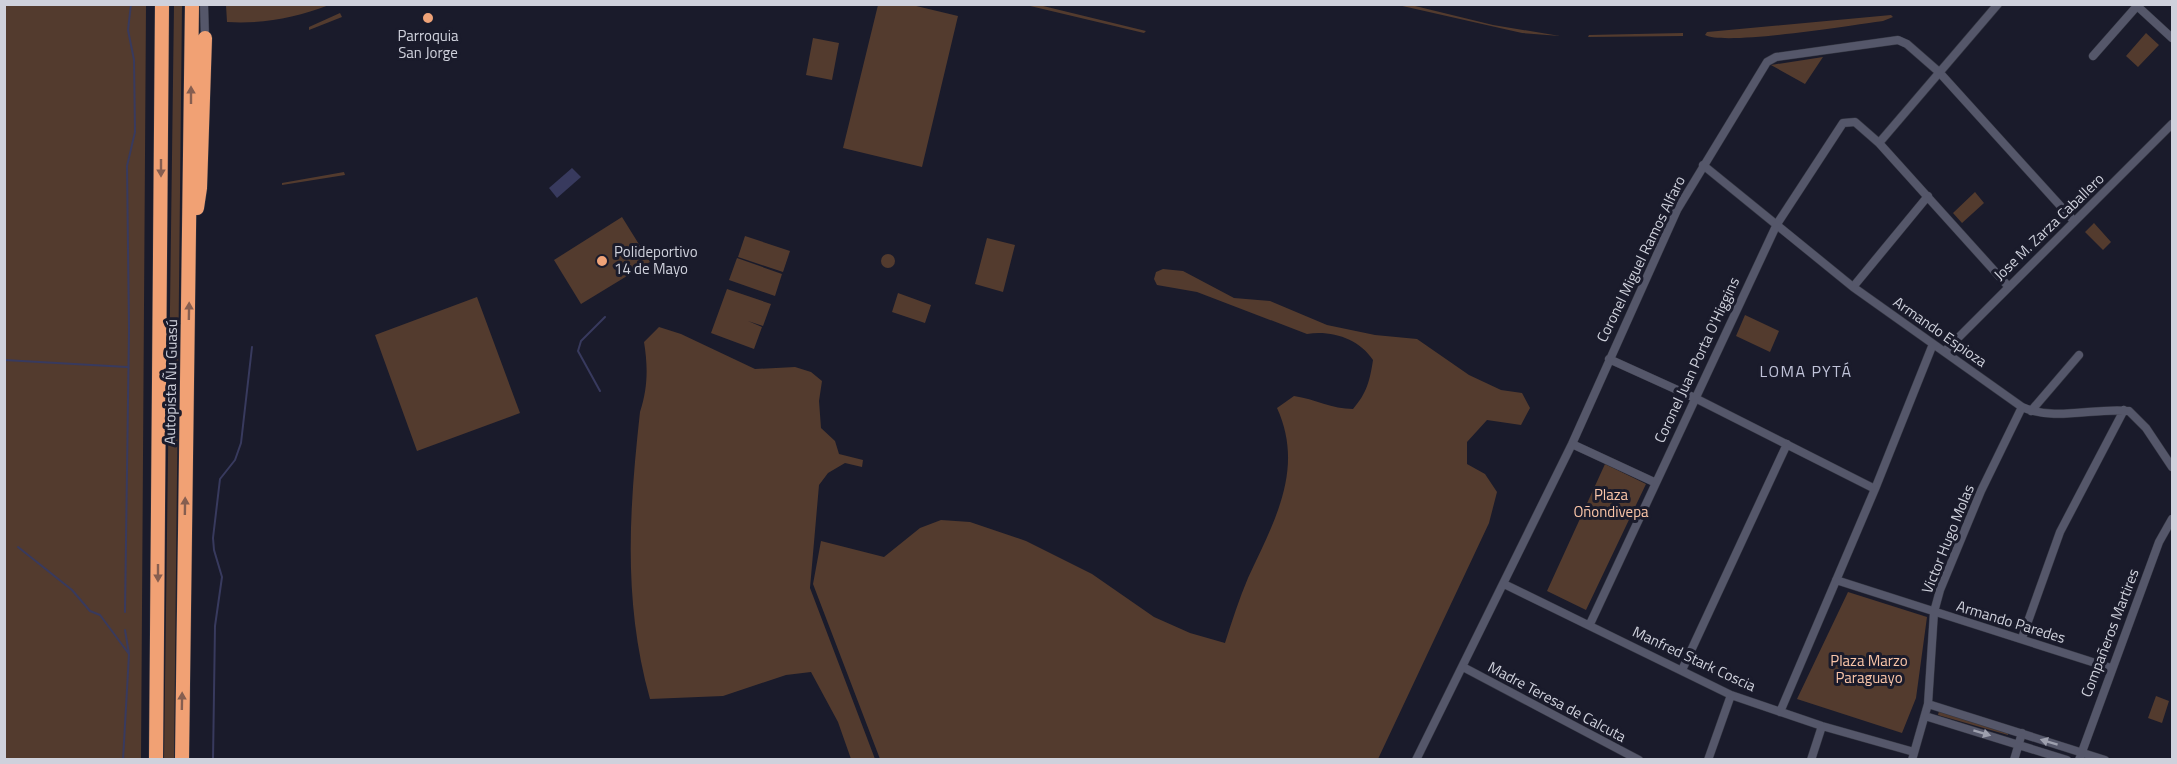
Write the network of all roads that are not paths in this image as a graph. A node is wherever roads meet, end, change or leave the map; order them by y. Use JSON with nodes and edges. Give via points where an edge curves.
{"nodes":[{"id":1,"x":162,"y":4,"type":"edge"},
{"id":2,"x":192,"y":4,"type":"edge"},
{"id":3,"x":204,"y":4,"type":"edge"},
{"id":4,"x":1998,"y":4,"type":"edge"},
{"id":5,"x":2136,"y":5,"type":"edge"},
{"id":6,"x":205,"y":38,"type":"joint"},
{"id":7,"x":2172,"y":38,"type":"edge"},
{"id":8,"x":2093,"y":56,"type":"dead end"},
{"id":9,"x":1940,"y":72,"type":"junction"},
{"id":10,"x":2172,"y":124,"type":"edge"},
{"id":11,"x":1879,"y":143,"type":"junction"},
{"id":12,"x":1703,"y":165,"type":"junction"},
{"id":13,"x":1928,"y":196,"type":"junction"},
{"id":14,"x":2074,"y":221,"type":"junction"},
{"id":15,"x":1777,"y":224,"type":"junction"},
{"id":16,"x":190,"y":246,"type":"junction"},
{"id":17,"x":2008,"y":286,"type":"junction"},
{"id":18,"x":1852,"y":287,"type":"junction"},
{"id":19,"x":1932,"y":344,"type":"junction"},
{"id":20,"x":1945,"y":351,"type":"junction"},
{"id":21,"x":2079,"y":354,"type":"dead end"},
{"id":22,"x":1609,"y":359,"type":"junction"},
{"id":23,"x":1695,"y":398,"type":"junction"},
{"id":24,"x":2022,"y":407,"type":"junction"},
{"id":25,"x":2124,"y":410,"type":"junction"},
{"id":26,"x":2031,"y":411,"type":"junction"},
{"id":27,"x":1572,"y":444,"type":"junction"},
{"id":28,"x":1787,"y":444,"type":"junction"},
{"id":29,"x":2172,"y":467,"type":"edge"},
{"id":30,"x":1654,"y":482,"type":"junction"},
{"id":31,"x":1875,"y":489,"type":"junction"},
{"id":32,"x":2172,"y":519,"type":"edge"},
{"id":33,"x":1836,"y":580,"type":"junction"},
{"id":34,"x":1504,"y":584,"type":"junction"},
{"id":35,"x":1934,"y":612,"type":"junction"},
{"id":36,"x":1590,"y":624,"type":"junction"},
{"id":37,"x":2022,"y":638,"type":"junction"},
{"id":38,"x":1463,"y":668,"type":"junction"},
{"id":39,"x":2111,"y":668,"type":"junction"},
{"id":40,"x":1682,"y":670,"type":"junction"},
{"id":41,"x":1731,"y":695,"type":"junction"},
{"id":42,"x":1928,"y":704,"type":"junction"},
{"id":43,"x":1780,"y":712,"type":"junction"},
{"id":44,"x":1926,"y":716,"type":"junction"},
{"id":45,"x":1822,"y":726,"type":"junction"},
{"id":46,"x":2022,"y":733,"type":"junction"},
{"id":47,"x":2018,"y":744,"type":"junction"},
{"id":48,"x":1913,"y":756,"type":"edge"},
{"id":49,"x":2080,"y":756,"type":"edge"},
{"id":50,"x":156,"y":759,"type":"edge"},
{"id":51,"x":182,"y":759,"type":"edge"},
{"id":52,"x":1419,"y":759,"type":"edge"},
{"id":53,"x":1639,"y":759,"type":"edge"},
{"id":54,"x":1708,"y":759,"type":"edge"},
{"id":55,"x":1811,"y":759,"type":"edge"},
{"id":56,"x":2014,"y":759,"type":"edge"},
{"id":57,"x":2067,"y":759,"type":"edge"},
{"id":58,"x":2105,"y":759,"type":"edge"}],
"edges":[{"from":1,"to":50,"type":"highway","name":"Autopista Ñu Guasú","one_way":true},
{"from":16,"to":2,"type":"highway","name":"Autopista Ñu Guasú","one_way":true},
{"from":3,"to":6,"type":"street"},
{"from":4,"to":9,"type":"street"},
{"from":5,"to":7,"type":"street"},
{"from":5,"to":8,"type":"street"},
{"from":6,"to":16,"type":"highway","via":[[200,188]]},
{"from":9,"to":11,"type":"street"},
{"from":9,"to":12,"type":"street","name":"Coronel Miguel Ramos Alfaro","via":[[1915,49],[1898,40],[1771,58]]},
{"from":9,"to":14,"type":"street","name":"Coronel Miguel Ramos Alfaro"},
{"from":10,"to":14,"type":"street","name":"Jose M. Zarza Caballero"},
{"from":11,"to":13,"type":"street"},
{"from":11,"to":15,"type":"street","name":"Coronel Juan Porta O'Higgins","via":[[1859,124],[1848,120],[1843,123]]},
{"from":12,"to":15,"type":"street","name":"Armando Espioza"},
{"from":12,"to":22,"type":"street","name":"Coronel Miguel Ramos Alfaro","via":[[1677,210]]},
{"from":13,"to":17,"type":"street"},
{"from":13,"to":18,"type":"street"},
{"from":14,"to":17,"type":"street","name":"Jose M. Zarza Caballero"},
{"from":15,"to":18,"type":"street","name":"Armando Espioza"},
{"from":15,"to":23,"type":"street","name":"Coronel Juan Porta O'Higgins"},
{"from":51,"to":16,"type":"highway","name":"Autopista Ñu Guasú","one_way":true},
{"from":17,"to":20,"type":"street","name":"Jose M. Zarza Caballero"},
{"from":18,"to":19,"type":"street","name":"Armando Espioza"},
{"from":19,"to":20,"type":"street","name":"Armando Espioza"},
{"from":19,"to":31,"type":"street"},
{"from":20,"to":24,"type":"street","name":"Armando Espioza"},
{"from":21,"to":26,"type":"street"},
{"from":22,"to":23,"type":"street"},
{"from":22,"to":27,"type":"street","name":"Coronel Miguel Ramos Alfaro"},
{"from":23,"to":28,"type":"street"},
{"from":23,"to":30,"type":"street","name":"Coronel Juan Porta O'Higgins"},
{"from":24,"to":26,"type":"street","name":"Armando Espioza"},
{"from":24,"to":35,"type":"street","name":"Victor Hugo Molas","via":[[1981,491]]},
{"from":25,"to":26,"type":"street","name":"Armando Espioza"},
{"from":25,"to":29,"type":"street","via":[[2137,417]]},
{"from":25,"to":37,"type":"street","via":[[2060,532]]},
{"from":27,"to":30,"type":"street"},
{"from":27,"to":34,"type":"street","name":"Coronel Miguel Ramos Alfaro"},
{"from":28,"to":31,"type":"street"},
{"from":28,"to":40,"type":"street"},
{"from":30,"to":36,"type":"street","name":"Coronel Juan Porta O'Higgins"},
{"from":31,"to":33,"type":"street"},
{"from":32,"to":39,"type":"street","name":"Compañeros Martires","via":[[2159,542]]},
{"from":33,"to":35,"type":"street","name":"Armando Paredes"},
{"from":33,"to":43,"type":"street"},
{"from":34,"to":36,"type":"street","name":"Manfred Stark Coscia"},
{"from":34,"to":38,"type":"street","name":"Coronel Miguel Ramos Alfaro"},
{"from":35,"to":37,"type":"street","name":"Armando Paredes"},
{"from":35,"to":42,"type":"street","name":"Victor Hugo Molas"},
{"from":36,"to":40,"type":"street","name":"Manfred Stark Coscia"},
{"from":37,"to":39,"type":"street","name":"Armando Paredes"},
{"from":38,"to":52,"type":"street","name":"Coronel Miguel Ramos Alfaro"},
{"from":38,"to":53,"type":"street","name":"Madre Teresa de Calcuta"},
{"from":39,"to":49,"type":"street","name":"Compañeros Martires"},
{"from":40,"to":41,"type":"street","name":"Manfred Stark Coscia"},
{"from":41,"to":43,"type":"street","name":"Manfred Stark Coscia"},
{"from":41,"to":54,"type":"street"},
{"from":42,"to":44,"type":"street","name":"Victor Hugo Molas"},
{"from":42,"to":46,"type":"street"},
{"from":43,"to":45,"type":"street","name":"Manfred Stark Coscia"},
{"from":44,"to":47,"type":"street","one_way":true},
{"from":44,"to":48,"type":"street","name":"Victor Hugo Molas"},
{"from":45,"to":48,"type":"street","name":"Manfred Stark Coscia"},
{"from":45,"to":55,"type":"street"},
{"from":46,"to":47,"type":"street"},
{"from":49,"to":46,"type":"street","one_way":true},
{"from":47,"to":56,"type":"street"},
{"from":47,"to":57,"type":"street"},
{"from":49,"to":58,"type":"street"}]}
